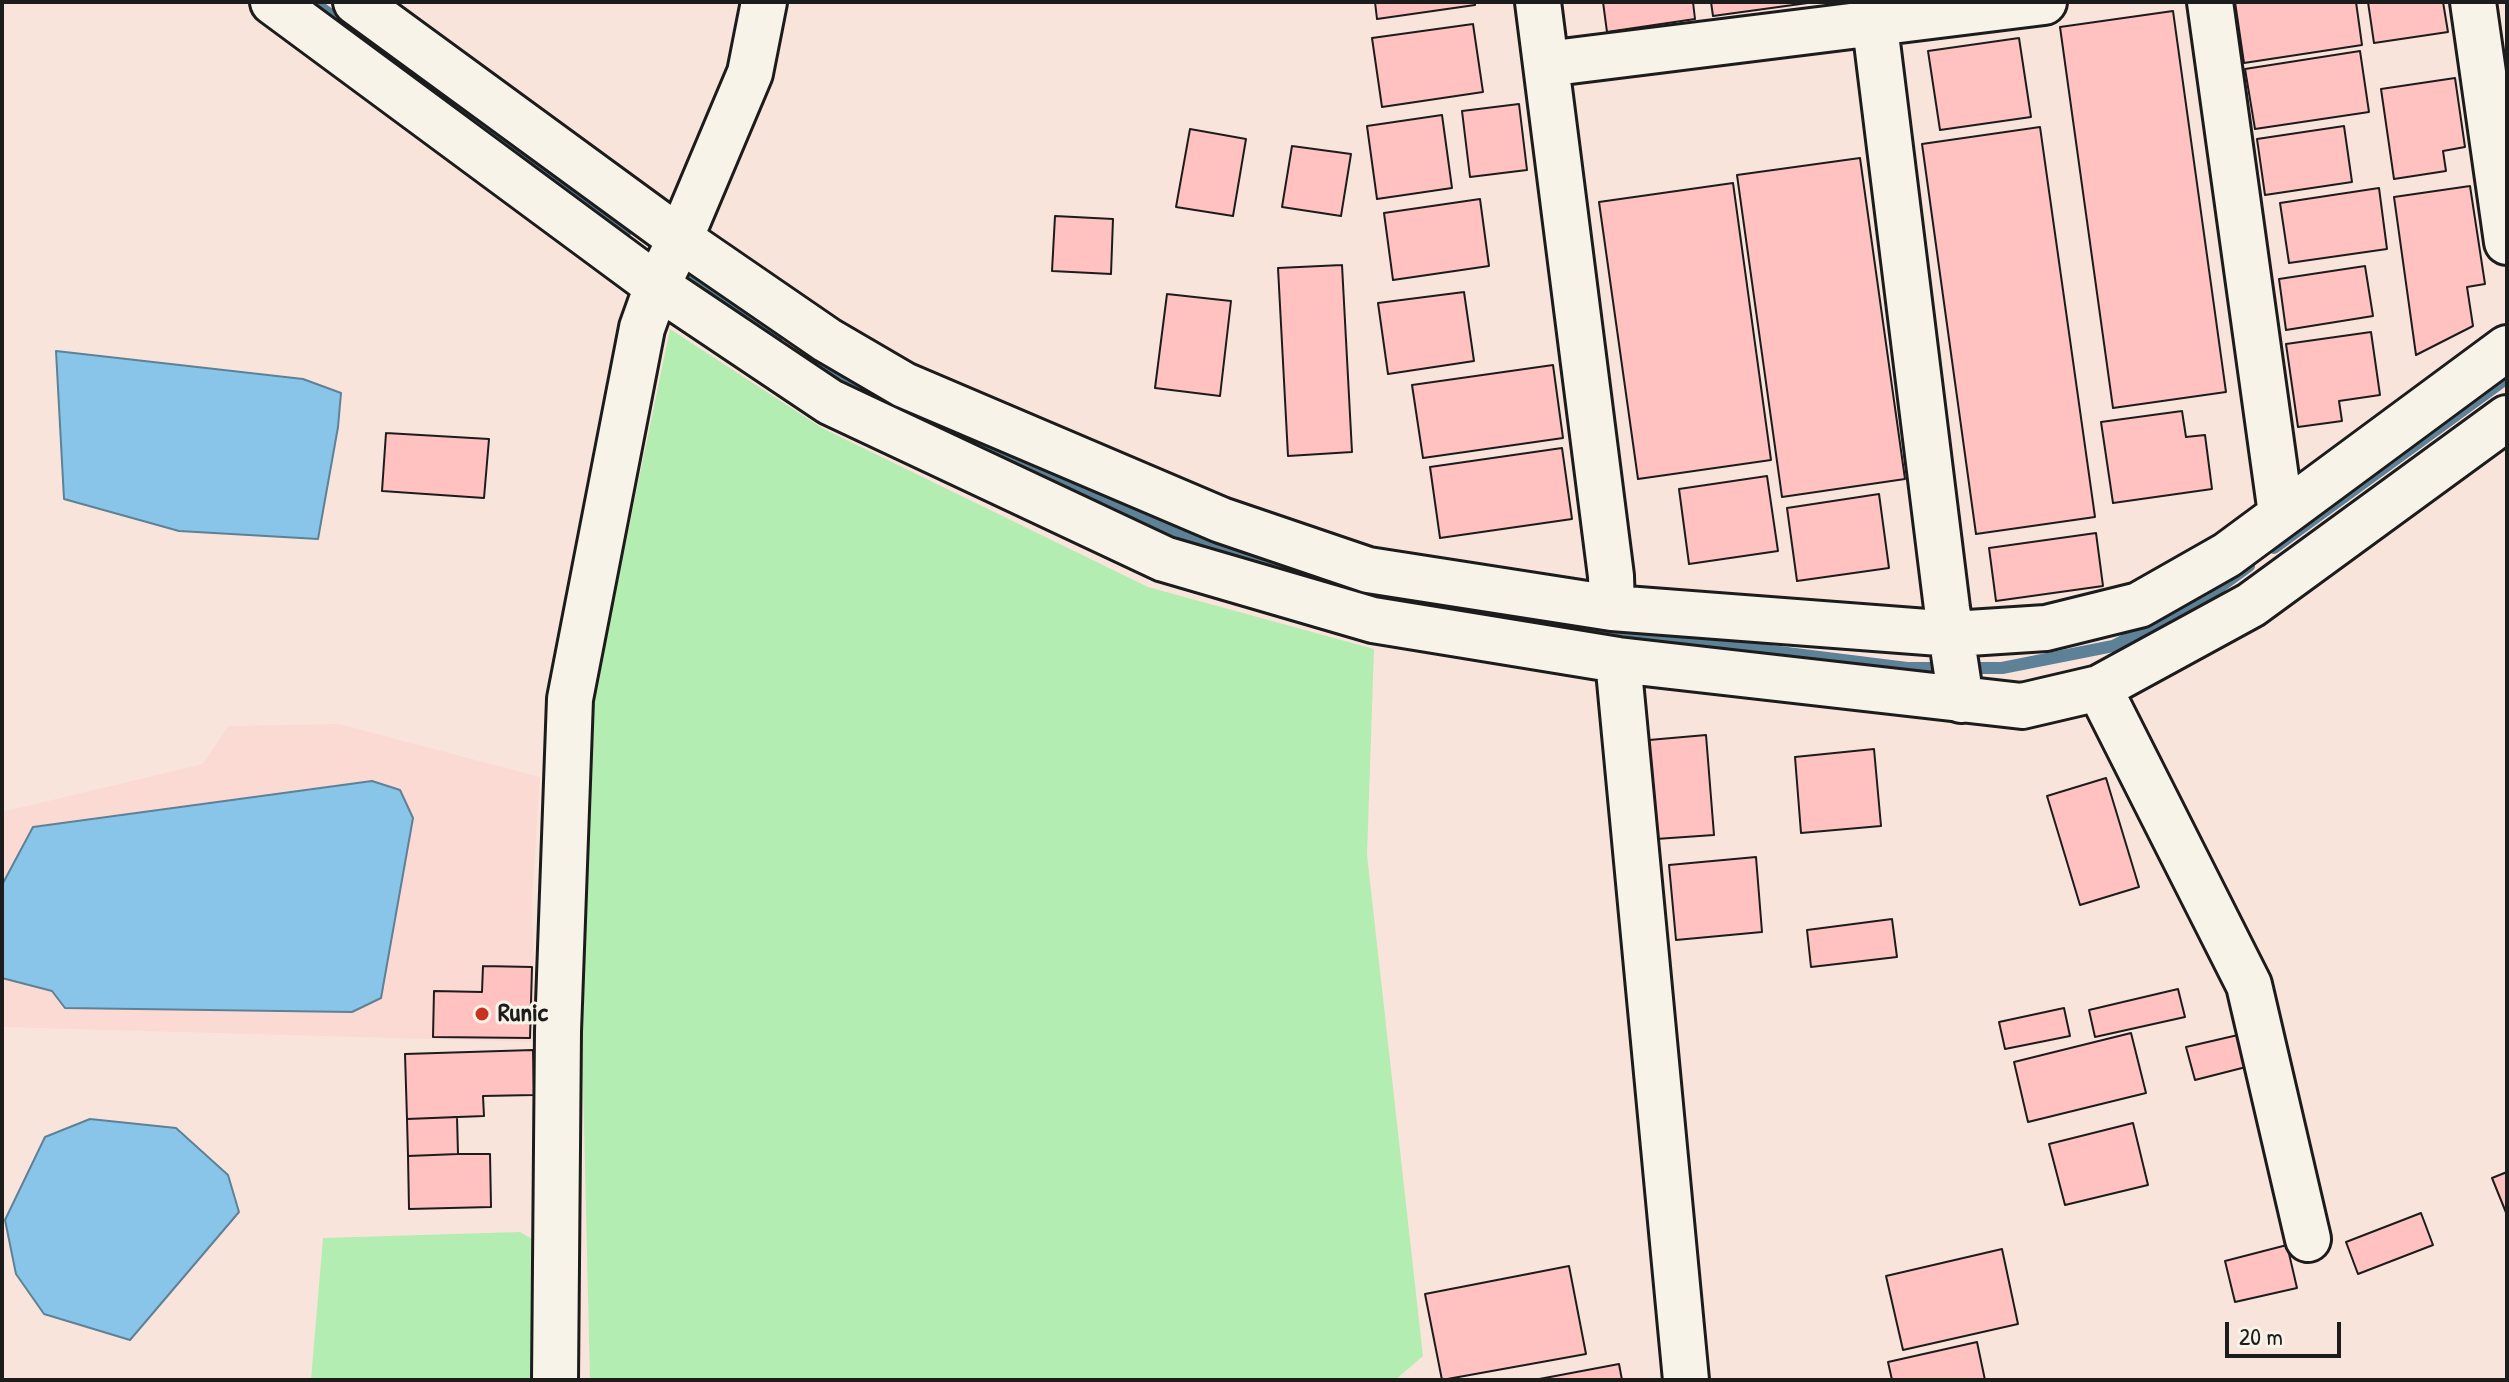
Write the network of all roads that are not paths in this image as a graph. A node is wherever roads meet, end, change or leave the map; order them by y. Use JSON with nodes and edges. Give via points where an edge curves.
{"nodes":[{"id":1,"x":273,"y":2,"type":"edge"},
{"id":2,"x":356,"y":2,"type":"edge"},
{"id":3,"x":764,"y":2,"type":"edge"},
{"id":4,"x":1538,"y":2,"type":"edge"},
{"id":5,"x":2044,"y":2,"type":"edge"},
{"id":6,"x":2210,"y":2,"type":"edge"},
{"id":7,"x":2473,"y":2,"type":"edge"},
{"id":8,"x":1873,"y":13,"type":"edge"},
{"id":9,"x":1546,"y":64,"type":"junction"},
{"id":10,"x":680,"y":239,"type":"junction"},
{"id":11,"x":2507,"y":242,"type":"edge"},
{"id":12,"x":657,"y":286,"type":"junction"},
{"id":13,"x":2507,"y":348,"type":"edge"},
{"id":14,"x":2507,"y":418,"type":"edge"},
{"id":15,"x":2281,"y":514,"type":"junction"},
{"id":16,"x":1611,"y":592,"type":"junction"},
{"id":17,"x":1955,"y":657,"type":"junction"},
{"id":18,"x":1618,"y":660,"type":"junction"},
{"id":19,"x":2099,"y":688,"type":"junction"},
{"id":20,"x":2308,"y":1239,"type":"dead end"},
{"id":21,"x":555,"y":1380,"type":"edge"},
{"id":22,"x":1686,"y":1380,"type":"edge"}],
"edges":[{"from":1,"to":12,"type":"street"},
{"from":2,"to":10,"type":"street"},
{"from":3,"to":10,"type":"street","via":[[750,73]]},
{"from":4,"to":9,"type":"street"},
{"from":5,"to":8,"type":"street"},
{"from":6,"to":15,"type":"street"},
{"from":7,"to":11,"type":"street"},
{"from":8,"to":9,"type":"street"},
{"from":8,"to":17,"type":"street"},
{"from":9,"to":16,"type":"street"},
{"from":10,"to":12,"type":"street"},
{"from":10,"to":16,"type":"street","via":[[827,340],[904,385],[1221,520],[1368,570]]},
{"from":12,"to":18,"type":"street","via":[[830,402],[1164,559],[1373,620]]},
{"from":12,"to":21,"type":"street","via":[[642,328],[570,699],[558,1031]]},
{"from":13,"to":15,"type":"street"},
{"from":14,"to":19,"type":"street","via":[[2251,605]]},
{"from":15,"to":17,"type":"street","via":[[2227,555],[2139,605]]},
{"from":16,"to":17,"type":"street"},
{"from":17,"to":18,"type":"street"},
{"from":17,"to":19,"type":"street","via":[[2022,706]]},
{"from":18,"to":22,"type":"street"},
{"from":19,"to":20,"type":"street","via":[[2249,985]]}]}
